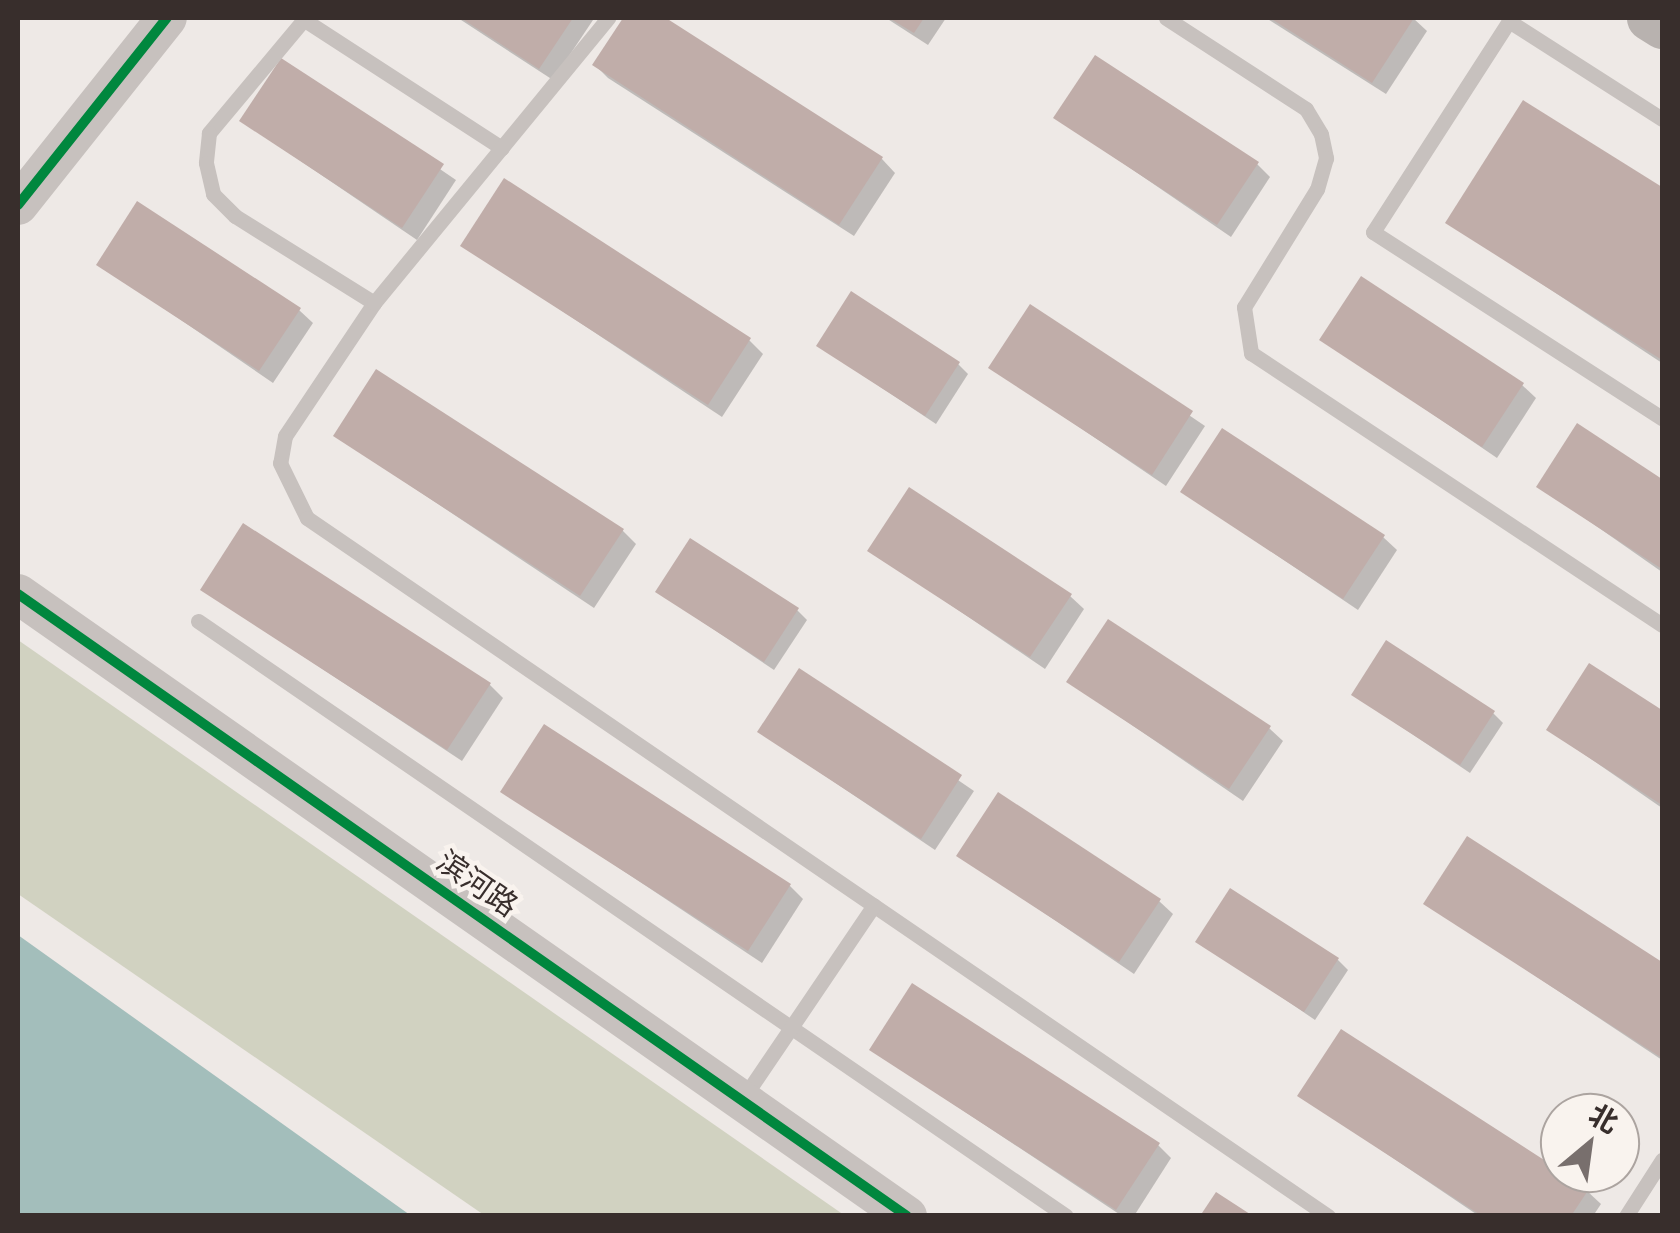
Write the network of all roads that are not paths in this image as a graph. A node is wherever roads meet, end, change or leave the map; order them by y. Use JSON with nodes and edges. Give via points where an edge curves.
{"nodes":[{"id":1,"x":167,"y":18,"type":"edge"},
{"id":2,"x":304,"y":18,"type":"edge"},
{"id":3,"x":608,"y":18,"type":"edge"},
{"id":4,"x":1166,"y":18,"type":"edge"},
{"id":5,"x":1649,"y":18,"type":"edge"},
{"id":6,"x":1662,"y":26,"type":"edge"},
{"id":7,"x":1662,"y":119,"type":"edge"},
{"id":8,"x":502,"y":148,"type":"junction"},
{"id":9,"x":18,"y":205,"type":"edge"},
{"id":10,"x":374,"y":303,"type":"junction"},
{"id":11,"x":1662,"y":418,"type":"edge"},
{"id":12,"x":18,"y":594,"type":"edge"},
{"id":13,"x":198,"y":620,"type":"dead end"},
{"id":14,"x":1662,"y":625,"type":"edge"},
{"id":15,"x":874,"y":905,"type":"junction"},
{"id":16,"x":791,"y":1027,"type":"junction"},
{"id":17,"x":742,"y":1100,"type":"junction"},
{"id":18,"x":1662,"y":1160,"type":"edge"},
{"id":19,"x":908,"y":1216,"type":"edge"},
{"id":20,"x":1066,"y":1216,"type":"edge"},
{"id":21,"x":1328,"y":1216,"type":"edge"},
{"id":22,"x":1626,"y":1216,"type":"edge"}],
"edges":[{"from":1,"to":9,"type":"street"},
{"from":2,"to":8,"type":"lane"},
{"from":2,"to":10,"type":"lane","via":[[210,134],[212,194]]},
{"from":3,"to":8,"type":"lane"},
{"from":4,"to":14,"type":"lane","via":[[1306,108],[1321,134],[1326,158],[1317,189],[1244,307],[1251,353]]},
{"from":5,"to":6,"type":"main road"},
{"from":7,"to":11,"type":"lane","via":[[1509,21],[1372,232]]},
{"from":8,"to":10,"type":"lane"},
{"from":10,"to":15,"type":"lane","via":[[284,436],[280,464],[308,518]]},
{"from":12,"to":17,"type":"street","name":"滨河路"},
{"from":13,"to":16,"type":"lane"},
{"from":15,"to":16,"type":"lane"},
{"from":15,"to":21,"type":"lane"},
{"from":16,"to":17,"type":"lane"},
{"from":16,"to":20,"type":"lane"},
{"from":17,"to":19,"type":"street","name":"滨河路"},
{"from":18,"to":22,"type":"lane"}]}
